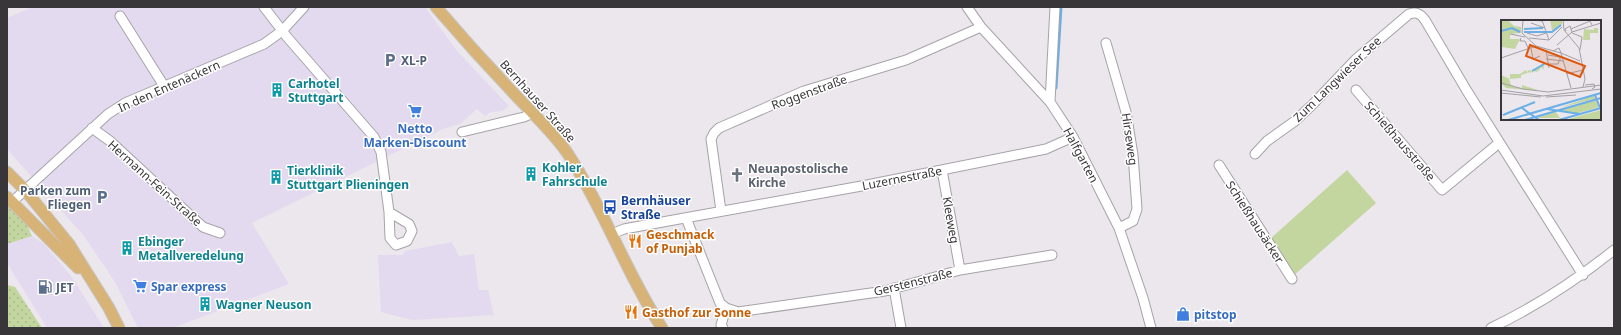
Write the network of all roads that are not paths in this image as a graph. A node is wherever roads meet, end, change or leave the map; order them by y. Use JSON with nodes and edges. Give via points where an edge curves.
{"nodes":[{"id":1,"x":264,"y":7,"type":"edge"},
{"id":2,"x":304,"y":7,"type":"edge"},
{"id":3,"x":436,"y":7,"type":"edge"},
{"id":4,"x":967,"y":7,"type":"edge"},
{"id":5,"x":1055,"y":7,"type":"edge"},
{"id":6,"x":120,"y":16,"type":"dead end"},
{"id":7,"x":981,"y":26,"type":"junction"},
{"id":8,"x":282,"y":31,"type":"junction"},
{"id":9,"x":1106,"y":43,"type":"dead end"},
{"id":10,"x":164,"y":86,"type":"junction"},
{"id":11,"x":1356,"y":90,"type":"dead end"},
{"id":12,"x":1050,"y":102,"type":"junction"},
{"id":13,"x":533,"y":112,"type":"junction"},
{"id":14,"x":92,"y":128,"type":"junction"},
{"id":15,"x":462,"y":132,"type":"dead end"},
{"id":16,"x":1073,"y":137,"type":"junction"},
{"id":17,"x":1500,"y":143,"type":"junction"},
{"id":18,"x":1255,"y":154,"type":"dead end"},
{"id":19,"x":1219,"y":165,"type":"dead end"},
{"id":20,"x":942,"y":170,"type":"junction"},
{"id":21,"x":7,"y":172,"type":"edge"},
{"id":22,"x":25,"y":190,"type":"junction"},
{"id":23,"x":10,"y":200,"type":"edge"},
{"id":24,"x":721,"y":211,"type":"junction"},
{"id":25,"x":389,"y":212,"type":"dead end"},
{"id":26,"x":686,"y":218,"type":"junction"},
{"id":27,"x":1119,"y":228,"type":"junction"},
{"id":28,"x":220,"y":233,"type":"dead end"},
{"id":29,"x":612,"y":234,"type":"junction"},
{"id":30,"x":1614,"y":250,"type":"edge"},
{"id":31,"x":1052,"y":255,"type":"dead end"},
{"id":32,"x":960,"y":270,"type":"junction"},
{"id":33,"x":1583,"y":275,"type":"junction"},
{"id":34,"x":1292,"y":279,"type":"dead end"},
{"id":35,"x":90,"y":280,"type":"junction"},
{"id":36,"x":894,"y":288,"type":"junction"},
{"id":37,"x":726,"y":308,"type":"junction"},
{"id":38,"x":119,"y":328,"type":"edge"},
{"id":39,"x":662,"y":328,"type":"edge"},
{"id":40,"x":723,"y":328,"type":"edge"},
{"id":41,"x":901,"y":328,"type":"edge"},
{"id":42,"x":1151,"y":328,"type":"edge"},
{"id":43,"x":1490,"y":328,"type":"edge"}],
"edges":[{"from":1,"to":8,"type":"street"},
{"from":2,"to":8,"type":"street","name":"In den Entenäckern"},
{"from":3,"to":13,"type":"main road","name":"Bernhauser Straße"},
{"from":4,"to":7,"type":"street","name":"Halfgarten"},
{"from":5,"to":12,"type":"street"},
{"from":6,"to":10,"type":"street"},
{"from":7,"to":12,"type":"street","name":"Halfgarten"},
{"from":7,"to":24,"type":"street","name":"Roggenstraße","via":[[906,60],[804,91],[719,128],[711,138]]},
{"from":8,"to":10,"type":"street","name":"In den Entenäckern","via":[[264,44]]},
{"from":8,"to":25,"type":"street","via":[[374,137],[381,152]]},
{"from":9,"to":27,"type":"street","name":"Hirseweg","via":[[1126,112],[1134,163],[1137,209],[1133,221]]},
{"from":10,"to":14,"type":"street","name":"In den Entenäckern","via":[[124,103]]},
{"from":11,"to":17,"type":"street","name":"Schießhausstraße","via":[[1442,190]]},
{"from":12,"to":16,"type":"street","name":"Halfgarten"},
{"from":13,"to":15,"type":"street","via":[[524,117]]},
{"from":13,"to":29,"type":"main road","name":"Bernhauser Straße","via":[[568,155]]},
{"from":14,"to":22,"type":"street","name":"In den Entenäckern"},
{"from":14,"to":28,"type":"street","name":"Hermann-Fein-Straße","via":[[110,141],[203,227]]},
{"from":16,"to":20,"type":"street","name":"Luzernestraße","via":[[1046,149]]},
{"from":16,"to":27,"type":"street","name":"Halfgarten"},
{"from":17,"to":18,"type":"street","name":"Zum Langwieser See","via":[[1421,15],[1415,12],[1409,14],[1355,60],[1312,106],[1267,141]]},
{"from":17,"to":33,"type":"street"},
{"from":19,"to":34,"type":"street","name":"Schießhausäcker"},
{"from":20,"to":24,"type":"street","name":"Luzernestraße"},
{"from":20,"to":32,"type":"street","name":"Kleeweg"},
{"from":21,"to":22,"type":"main road"},
{"from":22,"to":23,"type":"street","name":"In den Entenäckern"},
{"from":22,"to":35,"type":"main road","via":[[69,244]]},
{"from":23,"to":35,"type":"main road"},
{"from":24,"to":26,"type":"street","name":"Luzernestraße"},
{"from":26,"to":29,"type":"street","name":"Luzernestraße","via":[[624,229]]},
{"from":26,"to":37,"type":"street","via":[[720,303]]},
{"from":27,"to":42,"type":"street","name":"Halfgarten","via":[[1144,298]]},
{"from":29,"to":39,"type":"main road","name":"Bernhauser Straße"},
{"from":30,"to":33,"type":"street"},
{"from":31,"to":32,"type":"street","name":"Gerstenstraße"},
{"from":32,"to":36,"type":"street","name":"Gerstenstraße"},
{"from":33,"to":43,"type":"street","via":[[1542,302]]},
{"from":35,"to":38,"type":"main road"},
{"from":36,"to":37,"type":"street","name":"Gerstenstraße","via":[[738,312]]},
{"from":36,"to":41,"type":"street"},
{"from":37,"to":40,"type":"street","via":[[721,325]]}]}
